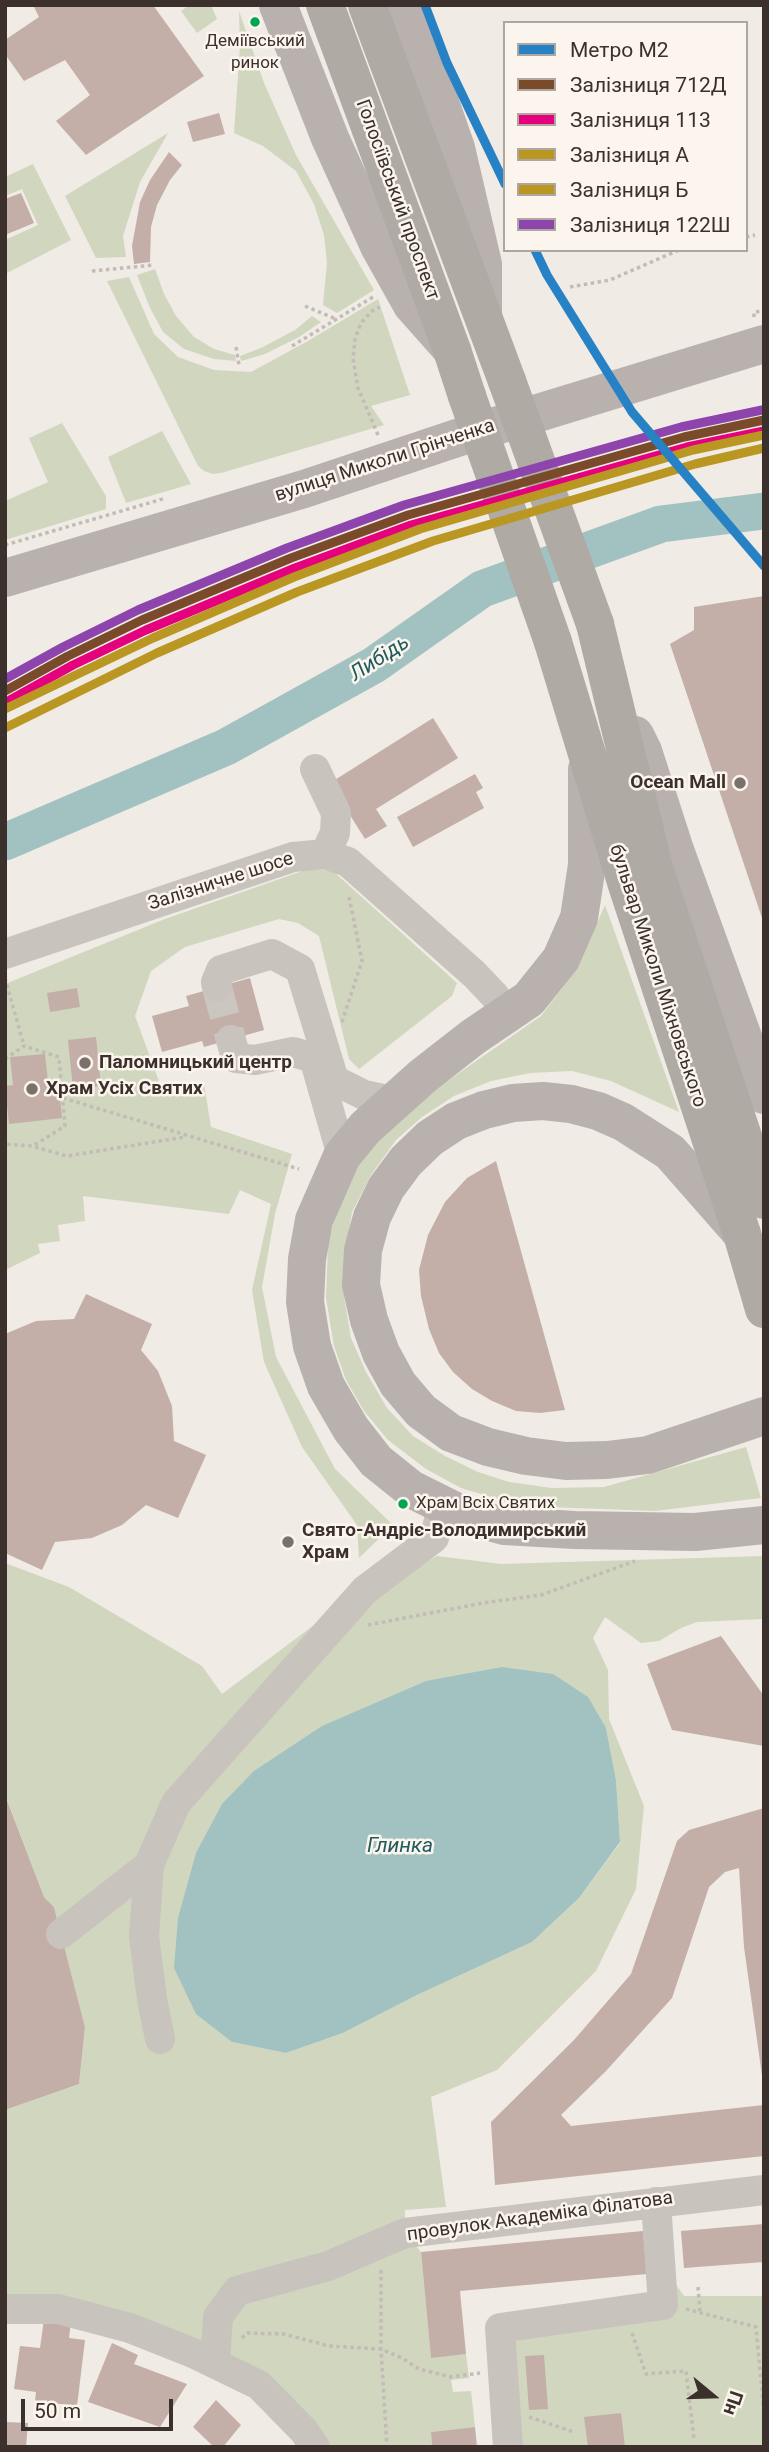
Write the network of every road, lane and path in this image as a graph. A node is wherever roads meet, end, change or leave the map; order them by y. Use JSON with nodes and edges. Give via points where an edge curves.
{"nodes":[{"id":1,"x":278,"y":5,"type":"edge"},
{"id":2,"x":325,"y":5,"type":"edge"},
{"id":3,"x":368,"y":5,"type":"edge"},
{"id":4,"x":406,"y":5,"type":"edge"},
{"id":5,"x":755,"y":235,"type":"dead end"},
{"id":6,"x":748,"y":237,"type":"edge"},
{"id":7,"x":674,"y":252,"type":"edge"},
{"id":8,"x":154,"y":265,"type":"dead end"},
{"id":9,"x":92,"y":271,"type":"dead end"},
{"id":10,"x":570,"y":287,"type":"dead end"},
{"id":11,"x":381,"y":293,"type":"dead end"},
{"id":12,"x":385,"y":304,"type":"dead end"},
{"id":13,"x":305,"y":306,"type":"dead end"},
{"id":14,"x":764,"y":311,"type":"edge"},
{"id":15,"x":483,"y":317,"type":"junction"},
{"id":16,"x":336,"y":319,"type":"junction"},
{"id":17,"x":759,"y":328,"type":"edge"},
{"id":18,"x":292,"y":346,"type":"dead end"},
{"id":19,"x":236,"y":347,"type":"dead end"},
{"id":20,"x":452,"y":350,"type":"junction"},
{"id":21,"x":239,"y":365,"type":"dead end"},
{"id":22,"x":378,"y":437,"type":"dead end"},
{"id":23,"x":5,"y":578,"type":"edge"},
{"id":24,"x":595,"y":624,"type":"joint"},
{"id":25,"x":553,"y":642,"type":"joint"},
{"id":26,"x":613,"y":693,"type":"junction"},
{"id":27,"x":587,"y":752,"type":"junction"},
{"id":28,"x":315,"y":769,"type":"dead end"},
{"id":29,"x":325,"y":854,"type":"junction"},
{"id":30,"x":640,"y":875,"type":"junction"},
{"id":31,"x":347,"y":887,"type":"dead end"},
{"id":32,"x":5,"y":954,"type":"edge"},
{"id":33,"x":5,"y":978,"type":"edge"},
{"id":34,"x":217,"y":987,"type":"dead end"},
{"id":35,"x":506,"y":1014,"type":"junction"},
{"id":36,"x":231,"y":1040,"type":"tunnel mouth"},
{"id":37,"x":24,"y":1046,"type":"junction"},
{"id":38,"x":5,"y":1059,"type":"edge"},
{"id":39,"x":329,"y":1064,"type":"junction"},
{"id":40,"x":764,"y":1095,"type":"edge"},
{"id":41,"x":63,"y":1098,"type":"junction"},
{"id":42,"x":393,"y":1101,"type":"junction"},
{"id":43,"x":187,"y":1137,"type":"junction"},
{"id":44,"x":5,"y":1144,"type":"edge"},
{"id":45,"x":33,"y":1146,"type":"junction"},
{"id":46,"x":342,"y":1156,"type":"junction"},
{"id":47,"x":299,"y":1169,"type":"dead end"},
{"id":48,"x":764,"y":1200,"type":"edge"},
{"id":49,"x":742,"y":1234,"type":"junction"},
{"id":50,"x":764,"y":1309,"type":"edge"},
{"id":51,"x":764,"y":1416,"type":"edge"},
{"id":52,"x":443,"y":1506,"type":"junction"},
{"id":53,"x":764,"y":1525,"type":"edge"},
{"id":54,"x":638,"y":1560,"type":"dead end"},
{"id":55,"x":328,"y":1633,"type":"junction"},
{"id":56,"x":149,"y":1865,"type":"junction"},
{"id":57,"x":61,"y":1934,"type":"dead end"},
{"id":58,"x":160,"y":2039,"type":"dead end"},
{"id":59,"x":764,"y":2190,"type":"edge"},
{"id":60,"x":656,"y":2202,"type":"junction"},
{"id":61,"x":381,"y":2244,"type":"junction"},
{"id":62,"x":698,"y":2287,"type":"dead end"},
{"id":63,"x":5,"y":2309,"type":"edge"},
{"id":64,"x":624,"y":2311,"type":"junction"},
{"id":65,"x":381,"y":2349,"type":"junction"},
{"id":66,"x":215,"y":2364,"type":"junction"},
{"id":67,"x":503,"y":2370,"type":"junction"},
{"id":68,"x":506,"y":2409,"type":"junction"},
{"id":69,"x":764,"y":2413,"type":"edge"},
{"id":70,"x":574,"y":2432,"type":"dead end"},
{"id":71,"x":694,"y":2439,"type":"dead end"},
{"id":72,"x":315,"y":2447,"type":"edge"},
{"id":73,"x":387,"y":2447,"type":"edge"},
{"id":74,"x":508,"y":2447,"type":"edge"}],
"edges":[{"from":1,"to":20,"type":"main road","via":[[379,246],[412,305]]},
{"from":2,"to":20,"type":"highway","name":"Голосіївський проспект"},
{"from":3,"to":15,"type":"highway","name":"Голосіївський проспект"},
{"from":4,"to":15,"type":"main road","via":[[456,148],[483,264]]},
{"from":5,"to":6,"type":"path"},
{"from":7,"to":10,"type":"path","via":[[610,280]]},
{"from":8,"to":9,"type":"path"},
{"from":11,"to":16,"type":"path"},
{"from":12,"to":22,"type":"path","via":[[361,323],[353,359],[358,388]]},
{"from":13,"to":16,"type":"path"},
{"from":14,"to":17,"type":"path"},
{"from":15,"to":24,"type":"highway","name":"Голосіївський проспект","bridge":true},
{"from":16,"to":18,"type":"path"},
{"from":17,"to":23,"type":"main road","name":"вулиця Миколи Грінченка","via":[[466,435]]},
{"from":19,"to":21,"type":"path"},
{"from":20,"to":25,"type":"highway","name":"Голосіївський проспект","bridge":true},
{"from":24,"to":26,"type":"highway","name":"бульвар Миколи Міхновського"},
{"from":25,"to":27,"type":"highway","name":"бульвар Миколи Міхновського"},
{"from":26,"to":30,"type":"highway","name":"бульвар Миколи Міхновського"},
{"from":26,"to":40,"type":"main road","via":[[643,751]]},
{"from":27,"to":30,"type":"highway","name":"бульвар Миколи Міхновського"},
{"from":27,"to":35,"type":"main road","via":[[587,865],[579,918],[561,959],[529,999]]},
{"from":28,"to":29,"type":"street","via":[[336,813],[335,833]]},
{"from":29,"to":32,"type":"street","name":"Залізничне шосе","via":[[293,857]]},
{"from":29,"to":35,"type":"street","via":[[348,862],[368,879],[474,974]]},
{"from":30,"to":48,"type":"highway","name":"бульвар Миколи Міхновського"},
{"from":30,"to":49,"type":"highway","name":"бульвар Миколи Міхновського"},
{"from":31,"to":39,"type":"path","via":[[362,961]]},
{"from":33,"to":37,"type":"path"},
{"from":34,"to":39,"type":"street","via":[[221,970],[272,954],[300,969]]},
{"from":35,"to":42,"type":"main road"},
{"from":36,"to":46,"type":"street","via":[[236,1058],[255,1060],[293,1052],[314,1058]]},
{"from":37,"to":38,"type":"path"},
{"from":37,"to":41,"type":"path","via":[[59,1057]]},
{"from":39,"to":42,"type":"street","via":[[334,1080],[364,1095]]},
{"from":41,"to":43,"type":"path"},
{"from":41,"to":45,"type":"path","via":[[65,1126]]},
{"from":42,"to":46,"type":"main road"},
{"from":43,"to":45,"type":"path","via":[[68,1156]]},
{"from":43,"to":47,"type":"path"},
{"from":44,"to":45,"type":"path"},
{"from":46,"to":52,"type":"main road","via":[[314,1220],[307,1259],[312,1346],[326,1385],[376,1461],[411,1489]]},
{"from":49,"to":50,"type":"highway","name":"бульвар Миколи Міхновського"},
{"from":49,"to":51,"type":"main road","via":[[670,1152],[623,1122],[571,1104],[513,1103],[456,1121],[406,1161],[372,1217],[363,1250],[361,1285],[381,1353],[398,1384],[421,1411],[452,1433],[488,1447],[566,1461],[607,1460],[648,1455]]},
{"from":52,"to":53,"type":"main road","via":[[504,1525],[528,1527],[695,1532]]},
{"from":52,"to":55,"type":"street","via":[[433,1538],[365,1590]]},
{"from":54,"to":55,"type":"path","via":[[541,1595]]},
{"from":55,"to":56,"type":"street","via":[[176,1803]]},
{"from":56,"to":57,"type":"street"},
{"from":56,"to":58,"type":"street","via":[[144,1936]]},
{"from":59,"to":60,"type":"street","name":"провулок Академіка Філатова"},
{"from":60,"to":61,"type":"street","name":"провулок Академіка Філатова","via":[[405,2233]]},
{"from":60,"to":64,"type":"street","via":[[663,2305]]},
{"from":61,"to":65,"type":"path"},
{"from":61,"to":66,"type":"street","name":"провулок Академіка Філатова","via":[[328,2266],[237,2291],[218,2316]]},
{"from":62,"to":69,"type":"path","via":[[700,2312],[756,2327]]},
{"from":63,"to":66,"type":"street","via":[[58,2309],[82,2315],[130,2328]]},
{"from":64,"to":67,"type":"street","via":[[500,2328]]},
{"from":64,"to":71,"type":"path","via":[[646,2374],[686,2371]]},
{"from":65,"to":66,"type":"path","via":[[247,2333]]},
{"from":65,"to":67,"type":"path","via":[[419,2369],[451,2376]]},
{"from":65,"to":73,"type":"path"},
{"from":66,"to":72,"type":"street","via":[[259,2385]]},
{"from":67,"to":68,"type":"street"},
{"from":68,"to":70,"type":"path"},
{"from":68,"to":74,"type":"street"}]}
